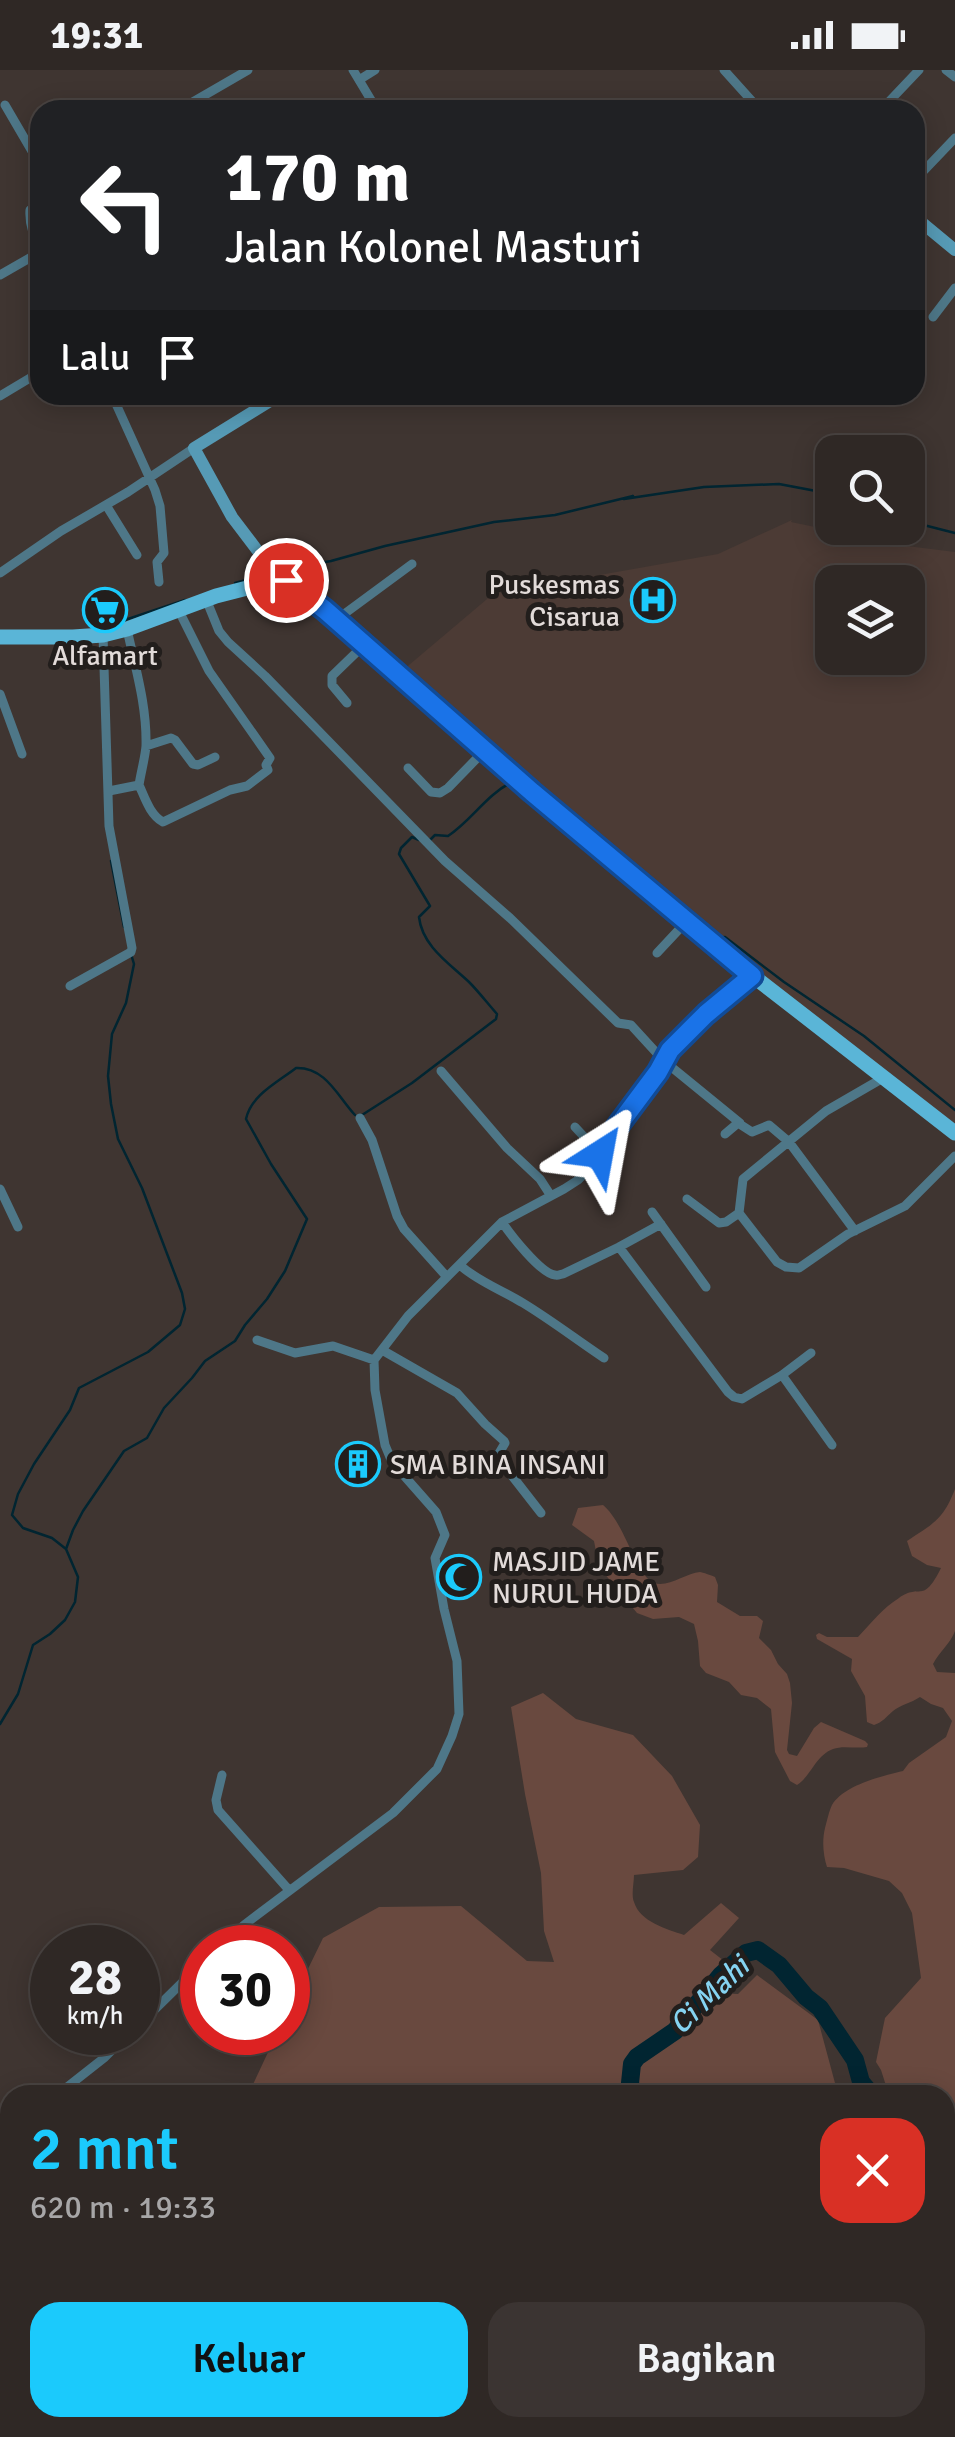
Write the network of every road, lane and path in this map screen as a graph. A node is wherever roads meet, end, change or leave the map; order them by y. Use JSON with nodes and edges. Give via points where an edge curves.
{"nodes":[{"id":1,"x":248,"y":70,"type":"edge"},
{"id":2,"x":353,"y":70,"type":"edge"},
{"id":3,"x":375,"y":70,"type":"edge"},
{"id":4,"x":724,"y":70,"type":"edge"},
{"id":5,"x":919,"y":70,"type":"edge"},
{"id":6,"x":946,"y":70,"type":"edge"},
{"id":7,"x":955,"y":77,"type":"edge"},
{"id":8,"x":360,"y":80,"type":"junction"},
{"id":9,"x":196,"y":100,"type":"edge"},
{"id":10,"x":371,"y":100,"type":"edge"},
{"id":11,"x":751,"y":100,"type":"edge"},
{"id":12,"x":890,"y":100,"type":"edge"},
{"id":13,"x":5,"y":105,"type":"dead end"},
{"id":14,"x":955,"y":138,"type":"edge"},
{"id":15,"x":30,"y":148,"type":"edge"},
{"id":16,"x":925,"y":170,"type":"edge"},
{"id":17,"x":925,"y":228,"type":"edge"},
{"id":18,"x":955,"y":250,"type":"edge"},
{"id":19,"x":30,"y":256,"type":"edge"},
{"id":20,"x":0,"y":274,"type":"edge"},
{"id":21,"x":955,"y":288,"type":"edge"},
{"id":22,"x":933,"y":317,"type":"dead end"},
{"id":23,"x":30,"y":378,"type":"edge"},
{"id":24,"x":0,"y":396,"type":"edge"},
{"id":25,"x":117,"y":405,"type":"edge"},
{"id":26,"x":264,"y":405,"type":"edge"},
{"id":27,"x":194,"y":448,"type":"junction"},
{"id":28,"x":150,"y":477,"type":"junction"},
{"id":29,"x":106,"y":505,"type":"junction"},
{"id":30,"x":137,"y":555,"type":"dead end"},
{"id":31,"x":412,"y":564,"type":"dead end"},
{"id":32,"x":0,"y":573,"type":"edge"},
{"id":33,"x":279,"y":575,"type":"junction"},
{"id":34,"x":159,"y":582,"type":"dead end"},
{"id":35,"x":206,"y":599,"type":"junction"},
{"id":36,"x":178,"y":610,"type":"junction"},
{"id":37,"x":336,"y":620,"type":"junction"},
{"id":38,"x":127,"y":628,"type":"junction"},
{"id":39,"x":103,"y":634,"type":"junction"},
{"id":40,"x":0,"y":637,"type":"edge"},
{"id":41,"x":364,"y":645,"type":"junction"},
{"id":42,"x":0,"y":694,"type":"edge"},
{"id":43,"x":347,"y":702,"type":"dead end"},
{"id":44,"x":146,"y":746,"type":"junction"},
{"id":45,"x":484,"y":752,"type":"junction"},
{"id":46,"x":22,"y":754,"type":"dead end"},
{"id":47,"x":215,"y":757,"type":"dead end"},
{"id":48,"x":408,"y":768,"type":"dead end"},
{"id":49,"x":139,"y":785,"type":"junction"},
{"id":50,"x":109,"y":791,"type":"junction"},
{"id":51,"x":686,"y":922,"type":"junction"},
{"id":52,"x":657,"y":953,"type":"dead end"},
{"id":53,"x":752,"y":976,"type":"junction"},
{"id":54,"x":70,"y":986,"type":"dead end"},
{"id":55,"x":664,"y":1061,"type":"junction"},
{"id":56,"x":441,"y":1071,"type":"dead end"},
{"id":57,"x":883,"y":1078,"type":"junction"},
{"id":58,"x":360,"y":1118,"type":"dead end"},
{"id":59,"x":740,"y":1123,"type":"junction"},
{"id":60,"x":575,"y":1127,"type":"dead end"},
{"id":61,"x":955,"y":1133,"type":"edge"},
{"id":62,"x":725,"y":1134,"type":"dead end"},
{"id":63,"x":788,"y":1142,"type":"junction"},
{"id":64,"x":600,"y":1154,"type":"junction"},
{"id":65,"x":955,"y":1156,"type":"edge"},
{"id":66,"x":0,"y":1189,"type":"edge"},
{"id":67,"x":551,"y":1196,"type":"junction"},
{"id":68,"x":687,"y":1199,"type":"dead end"},
{"id":69,"x":652,"y":1212,"type":"dead end"},
{"id":70,"x":739,"y":1213,"type":"junction"},
{"id":71,"x":502,"y":1222,"type":"junction"},
{"id":72,"x":660,"y":1224,"type":"junction"},
{"id":73,"x":18,"y":1227,"type":"dead end"},
{"id":74,"x":855,"y":1231,"type":"junction"},
{"id":75,"x":619,"y":1248,"type":"junction"},
{"id":76,"x":461,"y":1266,"type":"junction"},
{"id":77,"x":447,"y":1277,"type":"junction"},
{"id":78,"x":706,"y":1287,"type":"dead end"},
{"id":79,"x":257,"y":1340,"type":"dead end"},
{"id":80,"x":382,"y":1350,"type":"junction"},
{"id":81,"x":810,"y":1354,"type":"dead end"},
{"id":82,"x":604,"y":1358,"type":"dead end"},
{"id":83,"x":374,"y":1360,"type":"junction"},
{"id":84,"x":782,"y":1375,"type":"junction"},
{"id":85,"x":832,"y":1445,"type":"dead end"},
{"id":86,"x":541,"y":1512,"type":"dead end"},
{"id":87,"x":222,"y":1775,"type":"dead end"},
{"id":88,"x":289,"y":1890,"type":"junction"},
{"id":89,"x":247,"y":1925,"type":"edge"},
{"id":90,"x":180,"y":1985,"type":"edge"},
{"id":91,"x":160,"y":2004,"type":"edge"},
{"id":92,"x":107,"y":2055,"type":"edge"},
{"id":93,"x":70,"y":2085,"type":"edge"}],
"edges":[{"from":1,"to":9,"type":"street"},
{"from":2,"to":8,"type":"street"},
{"from":3,"to":8,"type":"street"},
{"from":4,"to":11,"type":"street"},
{"from":5,"to":12,"type":"street"},
{"from":6,"to":7,"type":"street"},
{"from":8,"to":10,"type":"street"},
{"from":13,"to":15,"type":"street"},
{"from":14,"to":16,"type":"street"},
{"from":17,"to":18,"type":"street"},
{"from":19,"to":20,"type":"street"},
{"from":21,"to":22,"type":"street"},
{"from":23,"to":24,"type":"street"},
{"from":25,"to":28,"type":"street"},
{"from":26,"to":27,"type":"street"},
{"from":27,"to":28,"type":"street"},
{"from":27,"to":33,"type":"street","via":[[232,517]]},
{"from":28,"to":29,"type":"street"},
{"from":28,"to":34,"type":"street","via":[[160,506]]},
{"from":29,"to":30,"type":"street"},
{"from":29,"to":32,"type":"street"},
{"from":31,"to":37,"type":"street"},
{"from":33,"to":35,"type":"main road"},
{"from":33,"to":37,"type":"main road"},
{"from":35,"to":36,"type":"main road"},
{"from":35,"to":55,"type":"street","via":[[228,642],[445,862]]},
{"from":36,"to":38,"type":"main road"},
{"from":36,"to":49,"type":"street","via":[[208,671],[270,760],[268,770],[252,784],[164,822]]},
{"from":37,"to":41,"type":"main road"},
{"from":38,"to":39,"type":"main road"},
{"from":38,"to":44,"type":"street"},
{"from":39,"to":40,"type":"main road"},
{"from":39,"to":50,"type":"street"},
{"from":41,"to":43,"type":"street","via":[[332,676]]},
{"from":41,"to":45,"type":"main road"},
{"from":42,"to":46,"type":"street"},
{"from":44,"to":47,"type":"street","via":[[171,738],[193,764]]},
{"from":44,"to":49,"type":"street"},
{"from":45,"to":48,"type":"street","via":[[440,793]]},
{"from":45,"to":51,"type":"main road"},
{"from":49,"to":50,"type":"street"},
{"from":50,"to":54,"type":"street","via":[[110,836],[132,951]]},
{"from":51,"to":52,"type":"street"},
{"from":51,"to":53,"type":"main road"},
{"from":53,"to":55,"type":"street"},
{"from":53,"to":57,"type":"main road"},
{"from":55,"to":59,"type":"street"},
{"from":55,"to":64,"type":"street"},
{"from":56,"to":67,"type":"street"},
{"from":57,"to":61,"type":"main road"},
{"from":57,"to":63,"type":"street"},
{"from":58,"to":77,"type":"street","via":[[404,1229]]},
{"from":59,"to":62,"type":"street"},
{"from":59,"to":63,"type":"street","via":[[752,1132],[768,1124]]},
{"from":60,"to":64,"type":"street"},
{"from":63,"to":70,"type":"street","via":[[743,1179]]},
{"from":63,"to":74,"type":"street"},
{"from":64,"to":67,"type":"street","via":[[578,1180]]},
{"from":65,"to":74,"type":"street","via":[[910,1202]]},
{"from":66,"to":73,"type":"street"},
{"from":67,"to":71,"type":"street"},
{"from":68,"to":70,"type":"street","via":[[719,1223]]},
{"from":69,"to":72,"type":"street"},
{"from":70,"to":74,"type":"street","via":[[786,1267],[798,1268]]},
{"from":71,"to":75,"type":"street","via":[[554,1276]]},
{"from":71,"to":76,"type":"street"},
{"from":72,"to":75,"type":"street"},
{"from":72,"to":78,"type":"street"},
{"from":75,"to":84,"type":"street","via":[[728,1392],[742,1399]]},
{"from":76,"to":77,"type":"street"},
{"from":76,"to":82,"type":"street"},
{"from":77,"to":80,"type":"street"},
{"from":79,"to":83,"type":"street","via":[[295,1353],[333,1346]]},
{"from":80,"to":83,"type":"street"},
{"from":80,"to":86,"type":"street","via":[[456,1393],[504,1441],[499,1459]]},
{"from":81,"to":84,"type":"street"},
{"from":83,"to":88,"type":"street","via":[[385,1445],[445,1535],[435,1558],[457,1661],[459,1714],[437,1768],[393,1812]]},
{"from":84,"to":85,"type":"street"},
{"from":87,"to":88,"type":"street","via":[[218,1810]]},
{"from":88,"to":89,"type":"street"},
{"from":90,"to":91,"type":"street"},
{"from":92,"to":93,"type":"street"}]}
